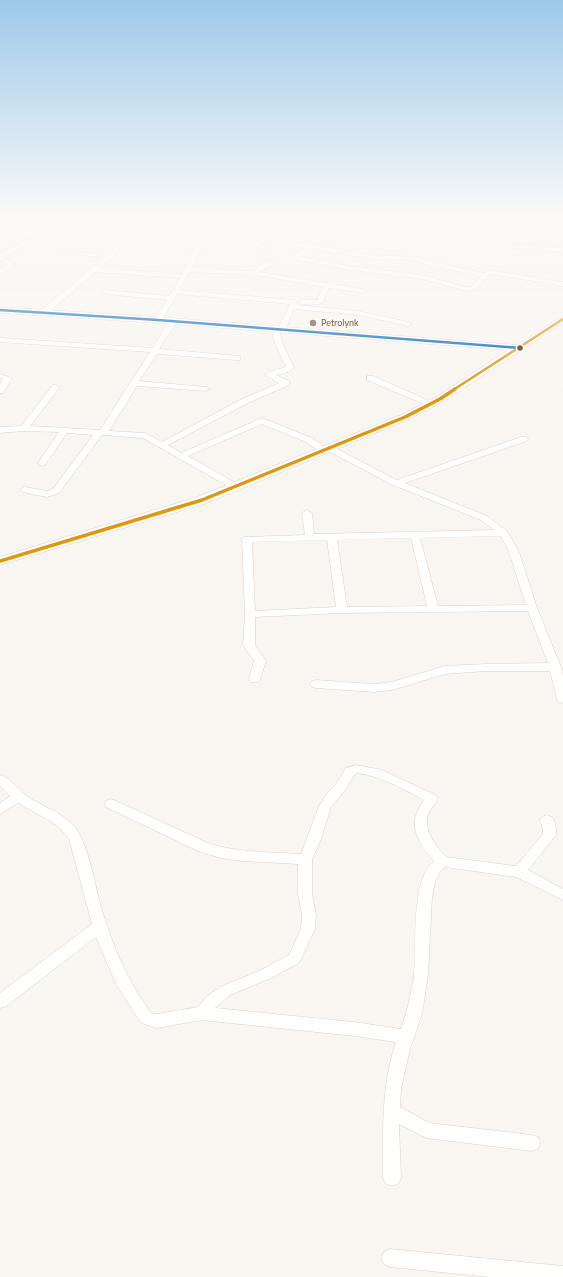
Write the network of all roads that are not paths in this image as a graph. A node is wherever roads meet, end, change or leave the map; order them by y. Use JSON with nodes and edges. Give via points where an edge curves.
{"nodes":[{"id":1,"x":80,"y":282,"type":"edge"},
{"id":2,"x":181,"y":282,"type":"edge"},
{"id":3,"x":307,"y":282,"type":"edge"},
{"id":4,"x":436,"y":282,"type":"edge"},
{"id":5,"x":479,"y":282,"type":"edge"},
{"id":6,"x":549,"y":282,"type":"edge"},
{"id":7,"x":563,"y":284,"type":"edge"},
{"id":8,"x":327,"y":286,"type":"junction"},
{"id":9,"x":364,"y":291,"type":"dead end"},
{"id":10,"x":104,"y":292,"type":"dead end"},
{"id":11,"x":172,"y":295,"type":"junction"},
{"id":12,"x":293,"y":304,"type":"junction"},
{"id":13,"x":0,"y":310,"type":"edge"},
{"id":14,"x":44,"y":312,"type":"junction"},
{"id":15,"x":158,"y":320,"type":"junction"},
{"id":16,"x":563,"y":320,"type":"edge"},
{"id":17,"x":172,"y":321,"type":"junction"},
{"id":18,"x":408,"y":324,"type":"dead end"},
{"id":19,"x":278,"y":329,"type":"junction"},
{"id":20,"x":0,"y":340,"type":"edge"},
{"id":21,"x":520,"y":348,"type":"junction"},
{"id":22,"x":154,"y":351,"type":"junction"},
{"id":23,"x":237,"y":358,"type":"dead end"},
{"id":24,"x":0,"y":376,"type":"edge"},
{"id":25,"x":370,"y":378,"type":"dead end"},
{"id":26,"x":133,"y":383,"type":"junction"},
{"id":27,"x":56,"y":387,"type":"dead end"},
{"id":28,"x":206,"y":389,"type":"dead end"},
{"id":29,"x":0,"y":390,"type":"edge"},
{"id":30,"x":432,"y":404,"type":"junction"},
{"id":31,"x":24,"y":428,"type":"junction"},
{"id":32,"x":0,"y":430,"type":"edge"},
{"id":33,"x":65,"y":430,"type":"junction"},
{"id":34,"x":101,"y":433,"type":"junction"},
{"id":35,"x":524,"y":439,"type":"dead end"},
{"id":36,"x":162,"y":445,"type":"junction"},
{"id":37,"x":327,"y":450,"type":"junction"},
{"id":38,"x":181,"y":456,"type":"junction"},
{"id":39,"x":42,"y":463,"type":"dead end"},
{"id":40,"x":396,"y":483,"type":"junction"},
{"id":41,"x":236,"y":487,"type":"junction"},
{"id":42,"x":25,"y":490,"type":"dead end"},
{"id":43,"x":307,"y":513,"type":"dead end"},
{"id":44,"x":504,"y":533,"type":"junction"},
{"id":45,"x":415,"y":536,"type":"junction"},
{"id":46,"x":310,"y":538,"type":"junction"},
{"id":47,"x":332,"y":538,"type":"junction"},
{"id":48,"x":0,"y":561,"type":"edge"},
{"id":49,"x":532,"y":608,"type":"junction"},
{"id":50,"x":433,"y":609,"type":"junction"},
{"id":51,"x":342,"y":610,"type":"junction"},
{"id":52,"x":250,"y":614,"type":"junction"},
{"id":53,"x":554,"y":667,"type":"junction"},
{"id":54,"x":255,"y":679,"type":"dead end"},
{"id":55,"x":316,"y":684,"type":"dead end"},
{"id":56,"x":563,"y":699,"type":"edge"},
{"id":57,"x":0,"y":779,"type":"edge"},
{"id":58,"x":19,"y":796,"type":"junction"},
{"id":59,"x":111,"y":804,"type":"dead end"},
{"id":60,"x":0,"y":809,"type":"edge"},
{"id":61,"x":547,"y":820,"type":"dead end"},
{"id":62,"x":305,"y":859,"type":"junction"},
{"id":63,"x":442,"y":862,"type":"junction"},
{"id":64,"x":519,"y":872,"type":"junction"},
{"id":65,"x":563,"y":895,"type":"edge"},
{"id":66,"x":100,"y":926,"type":"junction"},
{"id":67,"x":0,"y":1002,"type":"edge"},
{"id":68,"x":202,"y":1013,"type":"junction"},
{"id":69,"x":406,"y":1037,"type":"junction"},
{"id":70,"x":392,"y":1111,"type":"junction"},
{"id":71,"x":532,"y":1143,"type":"dead end"},
{"id":72,"x":392,"y":1178,"type":"dead end"},
{"id":73,"x":390,"y":1258,"type":"dead end"},
{"id":74,"x":563,"y":1275,"type":"edge"}],
"edges":[{"from":1,"to":14,"type":"street"},
{"from":2,"to":11,"type":"street"},
{"from":3,"to":8,"type":"street"},
{"from":4,"to":5,"type":"street","via":[[472,289]]},
{"from":6,"to":7,"type":"street"},
{"from":8,"to":9,"type":"street"},
{"from":8,"to":12,"type":"street","via":[[320,301]]},
{"from":10,"to":11,"type":"street"},
{"from":11,"to":12,"type":"street"},
{"from":11,"to":15,"type":"street"},
{"from":12,"to":18,"type":"street","via":[[358,313]]},
{"from":12,"to":19,"type":"street"},
{"from":13,"to":14,"type":"main road"},
{"from":14,"to":15,"type":"main road"},
{"from":15,"to":17,"type":"main road"},
{"from":16,"to":21,"type":"main road"},
{"from":17,"to":19,"type":"main road"},
{"from":17,"to":22,"type":"street"},
{"from":19,"to":21,"type":"main road"},
{"from":19,"to":36,"type":"street","via":[[279,344],[290,368],[269,375],[286,383],[245,401]]},
{"from":20,"to":22,"type":"street"},
{"from":21,"to":30,"type":"main road"},
{"from":22,"to":23,"type":"street"},
{"from":22,"to":26,"type":"street"},
{"from":24,"to":29,"type":"street","via":[[8,378]]},
{"from":25,"to":30,"type":"street"},
{"from":26,"to":28,"type":"street"},
{"from":26,"to":34,"type":"street"},
{"from":27,"to":31,"type":"street"},
{"from":30,"to":37,"type":"main road"},
{"from":31,"to":32,"type":"street"},
{"from":31,"to":33,"type":"street"},
{"from":33,"to":34,"type":"street"},
{"from":33,"to":39,"type":"street"},
{"from":34,"to":36,"type":"street","via":[[145,436]]},
{"from":34,"to":42,"type":"street","via":[[56,490],[47,494]]},
{"from":35,"to":40,"type":"street"},
{"from":36,"to":38,"type":"street"},
{"from":37,"to":38,"type":"street","via":[[262,421]]},
{"from":37,"to":40,"type":"street"},
{"from":37,"to":41,"type":"main road"},
{"from":38,"to":41,"type":"street"},
{"from":40,"to":44,"type":"street","via":[[484,518]]},
{"from":41,"to":48,"type":"main road","via":[[193,504]]},
{"from":43,"to":46,"type":"street"},
{"from":44,"to":45,"type":"street"},
{"from":44,"to":49,"type":"street","via":[[514,552]]},
{"from":45,"to":47,"type":"street"},
{"from":45,"to":50,"type":"street"},
{"from":46,"to":47,"type":"street"},
{"from":46,"to":52,"type":"street","via":[[247,536]]},
{"from":47,"to":51,"type":"street"},
{"from":49,"to":50,"type":"street"},
{"from":49,"to":53,"type":"street"},
{"from":50,"to":51,"type":"street"},
{"from":51,"to":52,"type":"street"},
{"from":52,"to":54,"type":"street","via":[[248,646],[260,661]]},
{"from":53,"to":55,"type":"street","via":[[444,670],[392,686],[386,693],[378,695],[370,694],[363,688]]},
{"from":53,"to":56,"type":"street"},
{"from":57,"to":58,"type":"street"},
{"from":58,"to":60,"type":"street"},
{"from":58,"to":66,"type":"street","via":[[70,828]]},
{"from":59,"to":62,"type":"street","via":[[202,847],[221,853]]},
{"from":61,"to":64,"type":"street","via":[[549,835]]},
{"from":62,"to":63,"type":"street","via":[[325,806],[350,771],[355,768],[386,777],[432,799],[422,812],[421,823],[428,845]]},
{"from":62,"to":68,"type":"street","via":[[308,929],[294,959],[225,991]]},
{"from":63,"to":64,"type":"street"},
{"from":63,"to":69,"type":"street","via":[[435,868],[428,882],[421,975],[414,1014]]},
{"from":64,"to":65,"type":"street"},
{"from":66,"to":67,"type":"street"},
{"from":66,"to":68,"type":"street","via":[[121,978],[146,1018],[156,1021]]},
{"from":68,"to":69,"type":"street"},
{"from":69,"to":70,"type":"street","via":[[393,1089]]},
{"from":70,"to":71,"type":"street","via":[[426,1130]]},
{"from":70,"to":72,"type":"street"},
{"from":73,"to":74,"type":"street"}]}
